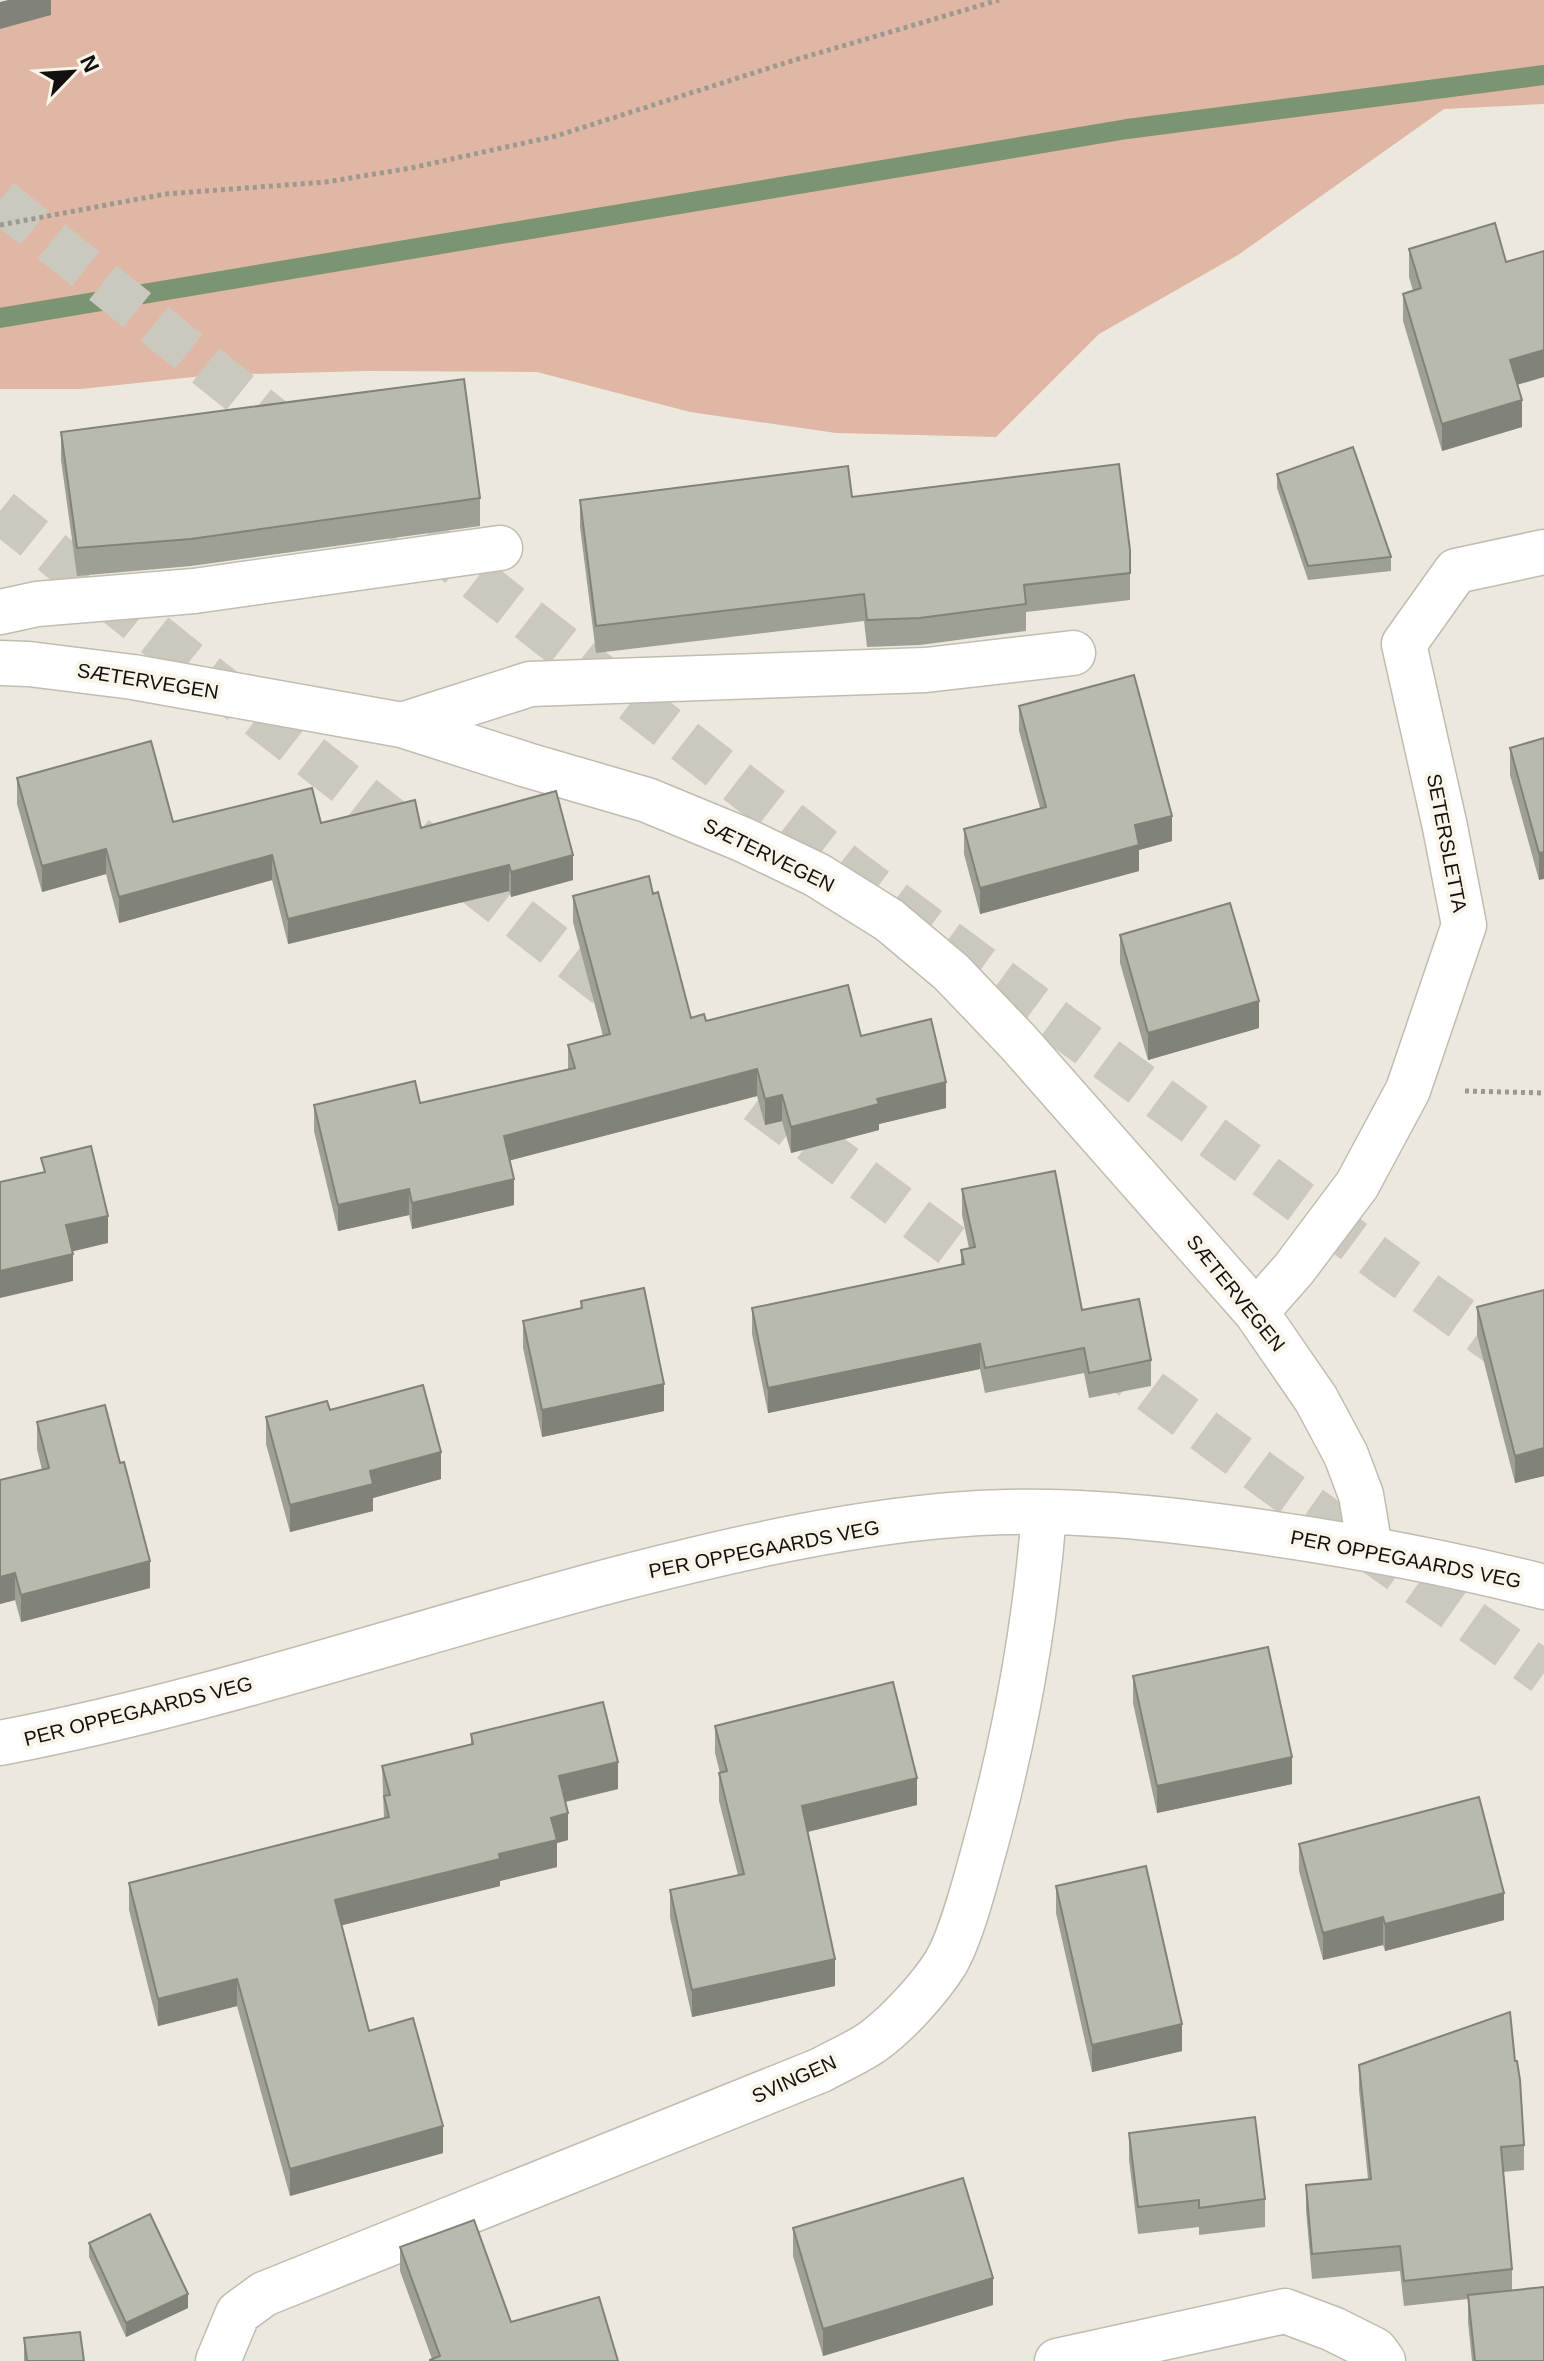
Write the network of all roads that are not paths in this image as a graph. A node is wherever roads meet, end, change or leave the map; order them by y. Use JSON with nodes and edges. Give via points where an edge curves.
{"nodes":[{"id":1,"x":500,"y":548,"type":"dead end"},
{"id":2,"x":1544,"y":552,"type":"edge"},
{"id":3,"x":0,"y":612,"type":"edge"},
{"id":4,"x":1073,"y":653,"type":"dead end"},
{"id":5,"x":0,"y":663,"type":"edge"},
{"id":6,"x":402,"y":725,"type":"junction"},
{"id":7,"x":1256,"y":1312,"type":"junction"},
{"id":8,"x":1044,"y":1513,"type":"junction"},
{"id":9,"x":1370,"y":1548,"type":"junction"},
{"id":10,"x":1544,"y":1587,"type":"edge"},
{"id":11,"x":0,"y":1743,"type":"edge"},
{"id":12,"x":218,"y":2361,"type":"edge"},
{"id":13,"x":1057,"y":2361,"type":"edge"},
{"id":14,"x":1383,"y":2361,"type":"edge"}],
"edges":[{"from":1,"to":3,"type":"street"},
{"from":2,"to":7,"type":"street","name":"SETERSLETTA","via":[[1456,571],[1404,644],[1464,925],[1408,1090],[1357,1185]]},
{"from":4,"to":6,"type":"street","via":[[926,670],[530,684]]},
{"from":5,"to":6,"type":"street","name":"SÆTERVEGEN","via":[[133,677]]},
{"from":6,"to":7,"type":"street","name":"SÆTERVEGEN","via":[[647,800],[817,875],[889,920],[951,972],[1018,1042]]},
{"from":7,"to":9,"type":"street","name":"SÆTERVEGEN","via":[[1316,1399],[1346,1455],[1361,1495]]},
{"from":8,"to":9,"type":"street","name":"PER OPPEGAARDS VEG","via":[[1206,1524]]},
{"from":8,"to":11,"type":"street","name":"PER OPPEGAARDS VEG","via":[[980,1513],[767,1544],[489,1614],[167,1706]]},
{"from":8,"to":12,"type":"street","name":"SVINGEN","via":[[1015,1726],[970,1899],[945,1963],[905,2012],[874,2041],[821,2070],[264,2294],[238,2313]]},
{"from":9,"to":10,"type":"street","name":"PER OPPEGAARDS VEG"},
{"from":13,"to":14,"type":"street","via":[[1285,2311],[1375,2350]]}]}
